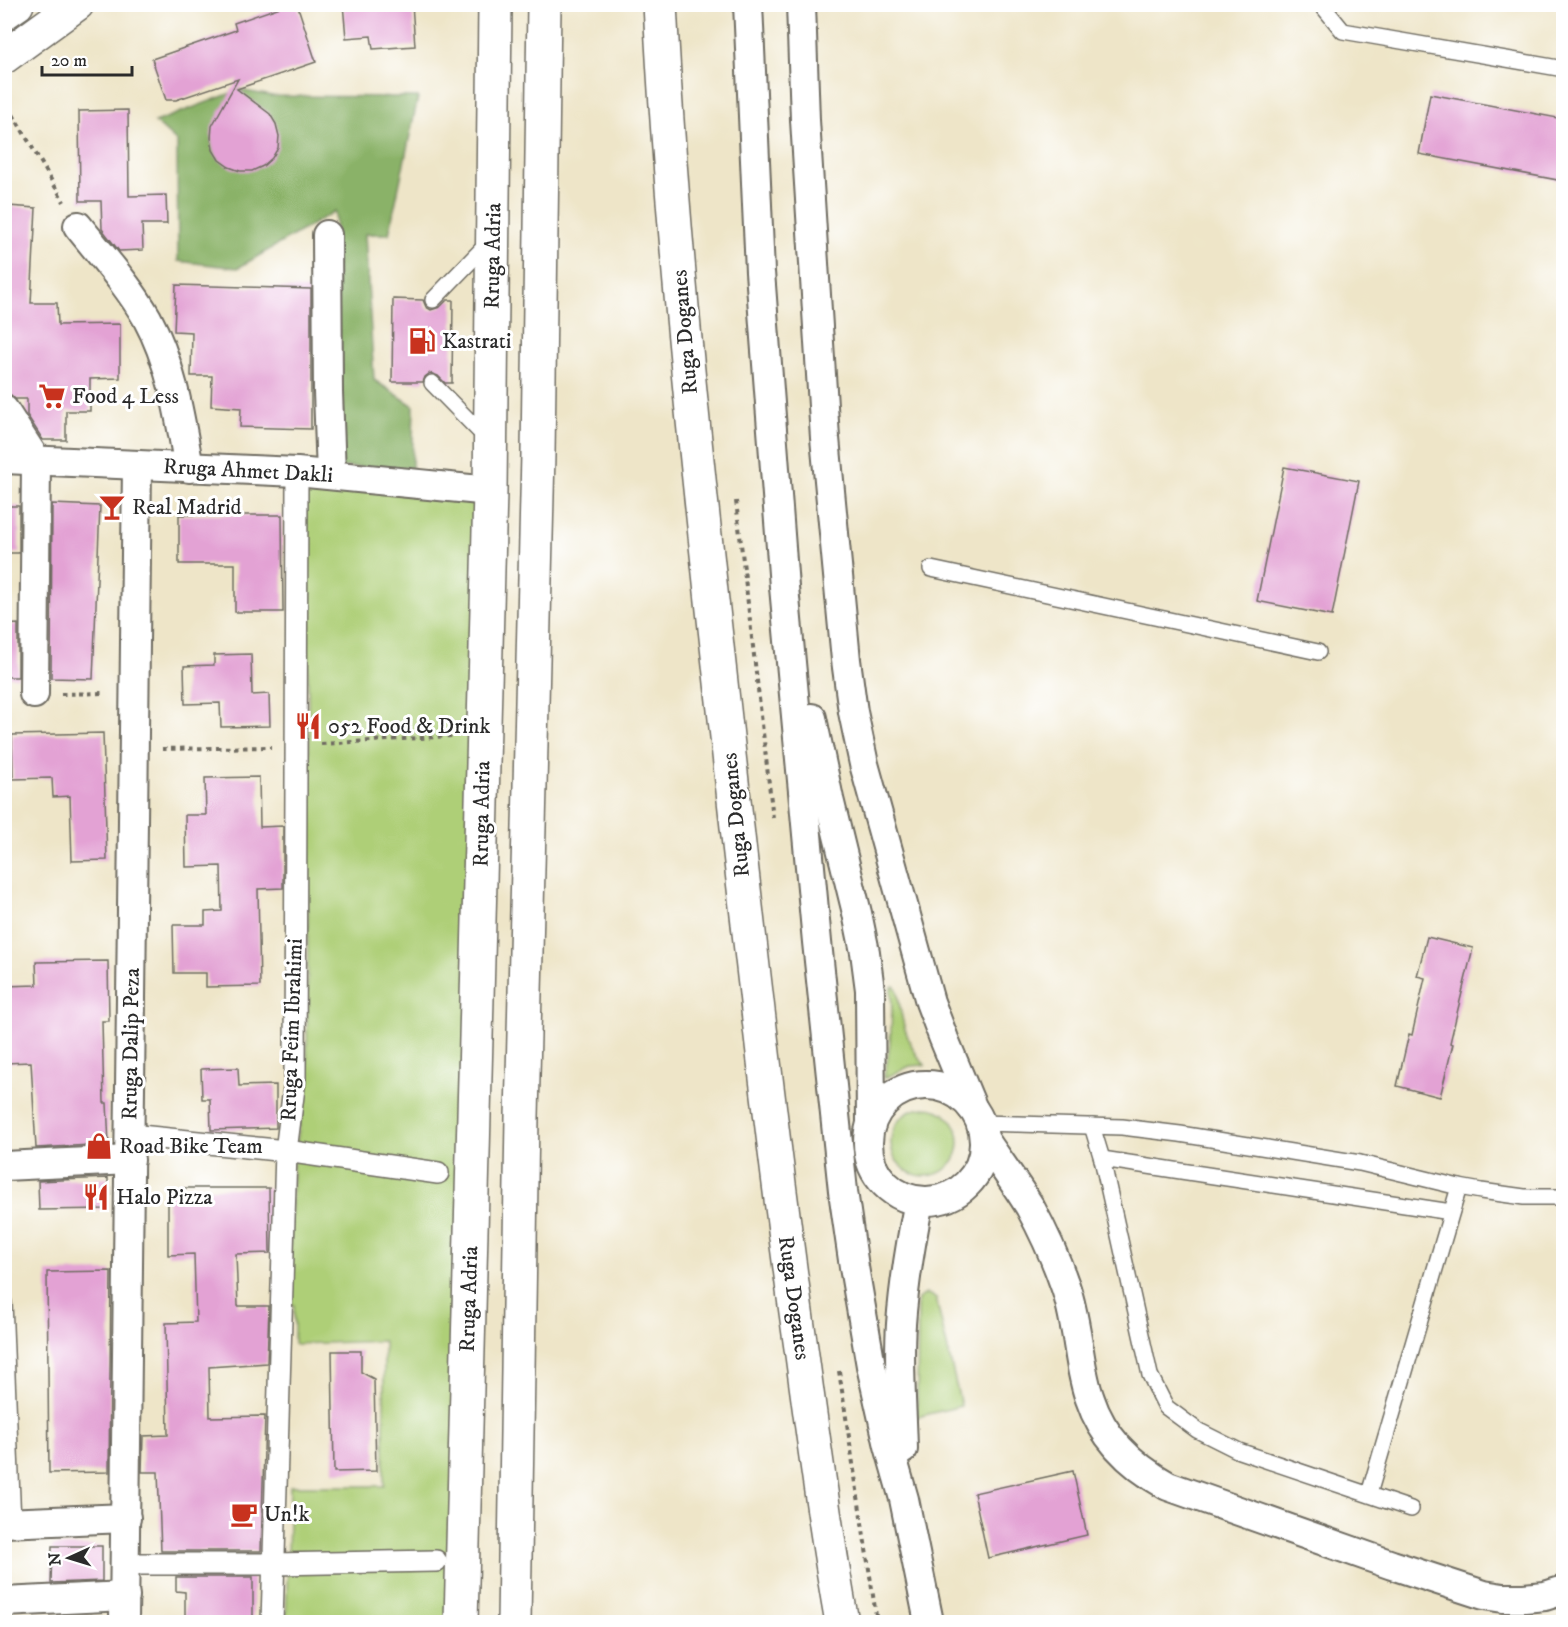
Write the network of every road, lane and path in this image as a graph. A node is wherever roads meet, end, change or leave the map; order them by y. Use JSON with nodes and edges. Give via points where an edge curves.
{"nodes":[{"id":1,"x":17,"y":4,"type":"edge"},
{"id":2,"x":77,"y":4,"type":"edge"},
{"id":3,"x":495,"y":4,"type":"edge"},
{"id":4,"x":543,"y":4,"type":"edge"},
{"id":5,"x":660,"y":4,"type":"edge"},
{"id":6,"x":748,"y":4,"type":"edge"},
{"id":7,"x":801,"y":4,"type":"edge"},
{"id":8,"x":1321,"y":4,"type":"edge"},
{"id":9,"x":4,"y":13,"type":"edge"},
{"id":10,"x":4,"y":57,"type":"edge"},
{"id":11,"x":1563,"y":69,"type":"edge"},
{"id":12,"x":4,"y":99,"type":"edge"},
{"id":13,"x":78,"y":226,"type":"joint"},
{"id":14,"x":327,"y":235,"type":"dead end"},
{"id":15,"x":493,"y":238,"type":"junction"},
{"id":16,"x":433,"y":300,"type":"dead end"},
{"id":17,"x":432,"y":382,"type":"dead end"},
{"id":18,"x":4,"y":410,"type":"edge"},
{"id":19,"x":491,"y":443,"type":"junction"},
{"id":20,"x":4,"y":459,"type":"edge"},
{"id":21,"x":36,"y":460,"type":"junction"},
{"id":22,"x":137,"y":465,"type":"junction"},
{"id":23,"x":189,"y":468,"type":"junction"},
{"id":24,"x":297,"y":472,"type":"junction"},
{"id":25,"x":331,"y":475,"type":"junction"},
{"id":26,"x":490,"y":491,"type":"junction"},
{"id":27,"x":931,"y":570,"type":"dead end"},
{"id":28,"x":784,"y":587,"type":"junction"},
{"id":29,"x":1318,"y":652,"type":"dead end"},
{"id":30,"x":135,"y":693,"type":"junction"},
{"id":31,"x":34,"y":694,"type":"joint"},
{"id":32,"x":979,"y":1124,"type":"junction"},
{"id":33,"x":1092,"y":1126,"type":"junction"},
{"id":34,"x":870,"y":1138,"type":"junction"},
{"id":35,"x":130,"y":1147,"type":"junction"},
{"id":36,"x":286,"y":1151,"type":"junction"},
{"id":37,"x":1102,"y":1159,"type":"junction"},
{"id":38,"x":4,"y":1166,"type":"edge"},
{"id":39,"x":438,"y":1173,"type":"dead end"},
{"id":40,"x":1459,"y":1187,"type":"junction"},
{"id":41,"x":843,"y":1191,"type":"junction"},
{"id":42,"x":1563,"y":1197,"type":"edge"},
{"id":43,"x":919,"y":1201,"type":"junction"},
{"id":44,"x":1451,"y":1212,"type":"junction"},
{"id":45,"x":4,"y":1302,"type":"edge"},
{"id":46,"x":1369,"y":1494,"type":"junction"},
{"id":47,"x":904,"y":1499,"type":"junction"},
{"id":48,"x":1411,"y":1509,"type":"dead end"},
{"id":49,"x":126,"y":1518,"type":"junction"},
{"id":50,"x":9,"y":1523,"type":"edge"},
{"id":51,"x":436,"y":1561,"type":"dead end"},
{"id":52,"x":124,"y":1564,"type":"junction"},
{"id":53,"x":273,"y":1564,"type":"junction"},
{"id":54,"x":1563,"y":1590,"type":"edge"},
{"id":55,"x":4,"y":1602,"type":"edge"},
{"id":56,"x":124,"y":1609,"type":"edge"},
{"id":57,"x":272,"y":1623,"type":"edge"},
{"id":58,"x":461,"y":1623,"type":"edge"},
{"id":59,"x":513,"y":1623,"type":"edge"},
{"id":60,"x":842,"y":1623,"type":"edge"},
{"id":61,"x":929,"y":1623,"type":"edge"}],
"edges":[{"from":1,"to":9,"type":"main road"},
{"from":2,"to":10,"type":"main road"},
{"from":3,"to":15,"type":"main road","name":"Rruga Adria"},
{"from":4,"to":59,"type":"main road","via":[[538,454]]},
{"from":5,"to":60,"type":"main road","name":"Ruga Doganes","via":[[665,116],[736,816],[789,1262]]},
{"from":6,"to":28,"type":"street","via":[[760,261]]},
{"from":7,"to":32,"type":"street","via":[[824,426],[852,702],[864,764],[930,1002]]},
{"from":8,"to":11,"type":"lane","via":[[1343,31]]},
{"from":12,"to":13,"type":"path"},
{"from":13,"to":23,"type":"street","via":[[147,318],[163,353],[180,413]]},
{"from":14,"to":25,"type":"street"},
{"from":15,"to":16,"type":"lane"},
{"from":15,"to":19,"type":"main road","name":"Rruga Adria"},
{"from":17,"to":19,"type":"lane"},
{"from":18,"to":21,"type":"street"},
{"from":19,"to":26,"type":"main road","name":"Rruga Adria"},
{"from":20,"to":21,"type":"street","name":"Rruga Ahmet Dakli"},
{"from":21,"to":22,"type":"street","name":"Rruga Ahmet Dakli"},
{"from":21,"to":31,"type":"street"},
{"from":22,"to":23,"type":"street","name":"Rruga Ahmet Dakli"},
{"from":22,"to":30,"type":"street","name":"Rruga Dalip Peza"},
{"from":23,"to":24,"type":"street","name":"Rruga Ahmet Dakli"},
{"from":24,"to":25,"type":"street","name":"Rruga Ahmet Dakli"},
{"from":24,"to":36,"type":"street","name":"Rruga Feim Ibrahimi","via":[[295,1080]]},
{"from":25,"to":26,"type":"street","name":"Rruga Ahmet Dakli"},
{"from":26,"to":58,"type":"main road","name":"Rruga Adria"},
{"from":27,"to":29,"type":"lane"},
{"from":28,"to":34,"type":"street","via":[[865,952],[870,990]]},
{"from":28,"to":41,"type":"street"},
{"from":30,"to":31,"type":"path"},
{"from":30,"to":35,"type":"street","name":"Rruga Dalip Peza"},
{"from":32,"to":33,"type":"lane"},
{"from":32,"to":34,"type":"street","via":[[962,1098],[933,1085],[917,1085],[889,1098],[878,1110]]},
{"from":32,"to":43,"type":"street","via":[[981,1162],[974,1175],[952,1195]]},
{"from":32,"to":54,"type":"street","via":[[1030,1207],[1056,1261],[1071,1308],[1089,1397],[1101,1425],[1133,1464],[1168,1486],[1381,1562],[1484,1594],[1524,1598]]},
{"from":33,"to":37,"type":"lane"},
{"from":33,"to":40,"type":"lane","via":[[1180,1134],[1360,1162]]},
{"from":34,"to":41,"type":"street"},
{"from":34,"to":43,"type":"street","via":[[875,1170],[884,1183],[896,1193]]},
{"from":35,"to":36,"type":"street"},
{"from":35,"to":38,"type":"street"},
{"from":35,"to":49,"type":"street","name":"Rruga Dalip Peza"},
{"from":36,"to":39,"type":"street"},
{"from":36,"to":53,"type":"street","name":"Rruga Feim Ibrahimi"},
{"from":37,"to":44,"type":"lane"},
{"from":37,"to":46,"type":"lane","via":[[1150,1375],[1166,1407],[1197,1430],[1239,1451]]},
{"from":40,"to":42,"type":"lane","via":[[1524,1197]]},
{"from":40,"to":44,"type":"lane"},
{"from":41,"to":47,"type":"street","via":[[871,1366]]},
{"from":43,"to":47,"type":"street","via":[[901,1325]]},
{"from":44,"to":46,"type":"lane"},
{"from":45,"to":50,"type":"lane"},
{"from":46,"to":48,"type":"lane"},
{"from":47,"to":61,"type":"street"},
{"from":49,"to":50,"type":"street"},
{"from":49,"to":52,"type":"street","name":"Rruga Dalip Peza"},
{"from":51,"to":53,"type":"street"},
{"from":52,"to":53,"type":"street"},
{"from":52,"to":56,"type":"street","name":"Rruga Dalip Peza"},
{"from":53,"to":57,"type":"street","name":"Rruga Feim Ibrahimi"},
{"from":55,"to":56,"type":"street"}]}
